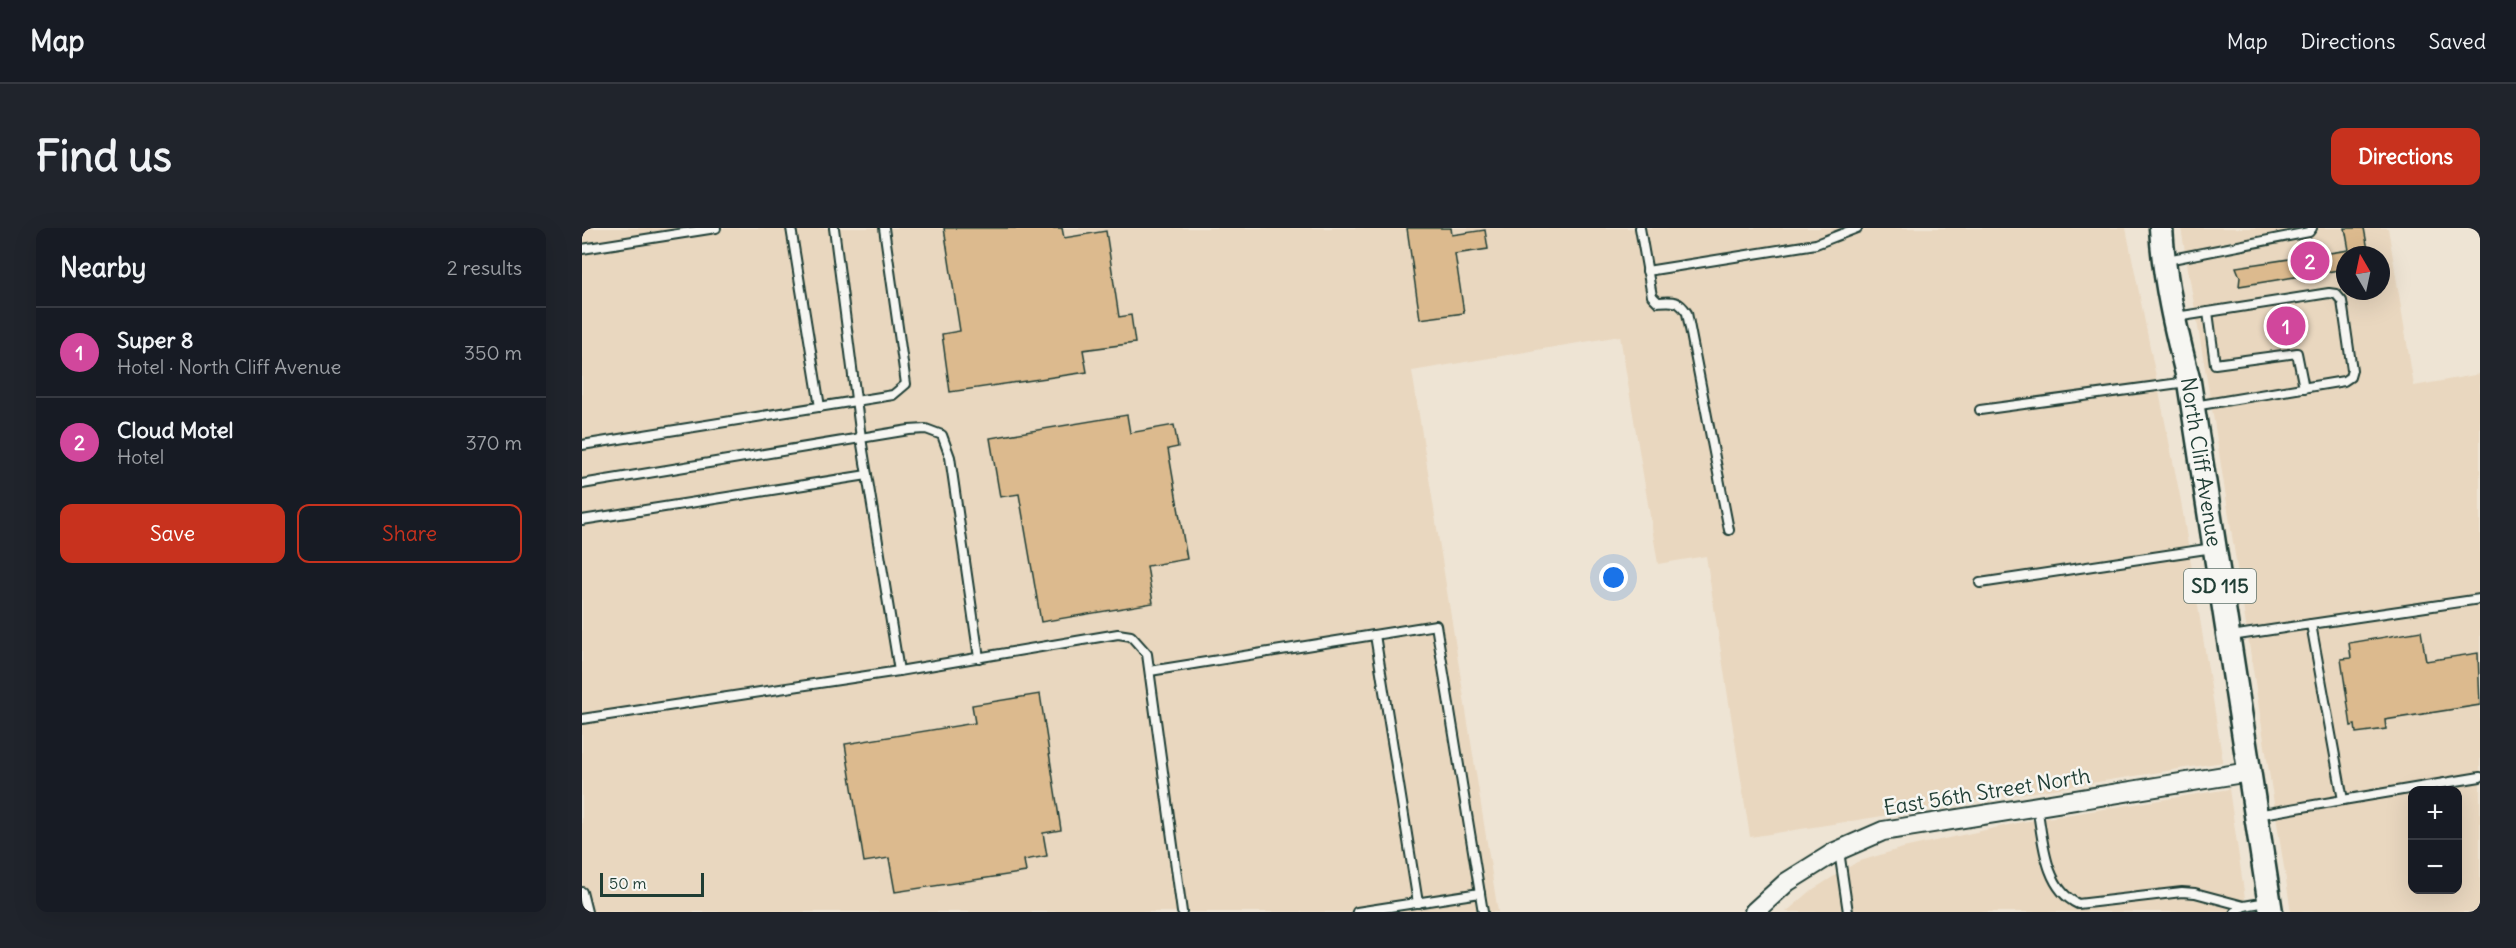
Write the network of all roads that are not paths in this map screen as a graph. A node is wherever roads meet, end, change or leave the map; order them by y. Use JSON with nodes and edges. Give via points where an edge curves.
{"nodes":[{"id":1,"x":716,"y":228,"type":"edge"},
{"id":2,"x":791,"y":228,"type":"edge"},
{"id":3,"x":834,"y":228,"type":"edge"},
{"id":4,"x":884,"y":228,"type":"edge"},
{"id":5,"x":1640,"y":228,"type":"edge"},
{"id":6,"x":1857,"y":228,"type":"edge"},
{"id":7,"x":2151,"y":228,"type":"edge"},
{"id":8,"x":2161,"y":228,"type":"edge"},
{"id":9,"x":2312,"y":228,"type":"edge"},
{"id":10,"x":582,"y":249,"type":"edge"},
{"id":11,"x":2163,"y":261,"type":"junction"},
{"id":12,"x":1647,"y":271,"type":"junction"},
{"id":13,"x":2208,"y":312,"type":"junction"},
{"id":14,"x":2173,"y":318,"type":"junction"},
{"id":15,"x":2189,"y":382,"type":"junction"},
{"id":16,"x":2304,"y":388,"type":"junction"},
{"id":17,"x":856,"y":402,"type":"junction"},
{"id":18,"x":820,"y":406,"type":"junction"},
{"id":19,"x":2193,"y":406,"type":"junction"},
{"id":20,"x":1980,"y":410,"type":"dead end"},
{"id":21,"x":861,"y":438,"type":"junction"},
{"id":22,"x":582,"y":445,"type":"edge"},
{"id":23,"x":867,"y":475,"type":"junction"},
{"id":24,"x":582,"y":484,"type":"edge"},
{"id":25,"x":582,"y":520,"type":"edge"},
{"id":26,"x":1729,"y":530,"type":"dead end"},
{"id":27,"x":2215,"y":548,"type":"junction"},
{"id":28,"x":1980,"y":583,"type":"dead end"},
{"id":29,"x":2480,"y":602,"type":"edge"},
{"id":30,"x":2312,"y":624,"type":"junction"},
{"id":31,"x":1375,"y":636,"type":"junction"},
{"id":32,"x":2228,"y":636,"type":"junction"},
{"id":33,"x":979,"y":658,"type":"junction"},
{"id":34,"x":898,"y":671,"type":"junction"},
{"id":35,"x":1149,"y":671,"type":"junction"},
{"id":36,"x":582,"y":719,"type":"edge"},
{"id":37,"x":2249,"y":772,"type":"junction"},
{"id":38,"x":2480,"y":777,"type":"edge"},
{"id":39,"x":2343,"y":800,"type":"junction"},
{"id":40,"x":2037,"y":806,"type":"junction"},
{"id":41,"x":2256,"y":815,"type":"junction"},
{"id":42,"x":1839,"y":850,"type":"junction"},
{"id":43,"x":582,"y":892,"type":"edge"},
{"id":44,"x":1480,"y":893,"type":"junction"},
{"id":45,"x":1418,"y":903,"type":"junction"},
{"id":46,"x":2244,"y":906,"type":"junction"},
{"id":47,"x":2270,"y":907,"type":"edge"},
{"id":48,"x":587,"y":912,"type":"edge"},
{"id":49,"x":1182,"y":912,"type":"edge"},
{"id":50,"x":1357,"y":912,"type":"edge"},
{"id":51,"x":1483,"y":912,"type":"edge"},
{"id":52,"x":1754,"y":912,"type":"edge"},
{"id":53,"x":1848,"y":912,"type":"edge"},
{"id":54,"x":2235,"y":912,"type":"edge"}],
"edges":[{"from":1,"to":10,"type":"lane"},
{"from":2,"to":18,"type":"lane"},
{"from":3,"to":17,"type":"lane"},
{"from":4,"to":17,"type":"lane","via":[[906,384],[893,395]]},
{"from":5,"to":12,"type":"lane"},
{"from":6,"to":12,"type":"lane","via":[[1816,244]]},
{"from":7,"to":11,"type":"main road","name":"North Cliff Avenue","number":"SD 115"},
{"from":8,"to":11,"type":"main road","name":"North Cliff Avenue","number":"SD 115"},
{"from":9,"to":11,"type":"lane","via":[[2309,232]]},
{"from":11,"to":14,"type":"main road","name":"North Cliff Avenue","number":"SD 115"},
{"from":12,"to":26,"type":"lane","via":[[1652,296],[1658,302],[1675,301],[1687,313]]},
{"from":13,"to":14,"type":"lane"},
{"from":13,"to":16,"type":"lane","via":[[2216,364],[2297,353]]},
{"from":13,"to":16,"type":"lane","via":[[2336,294],[2342,301],[2350,377]]},
{"from":14,"to":15,"type":"main road","name":"North Cliff Avenue","number":"SD 115"},
{"from":15,"to":19,"type":"main road","name":"North Cliff Avenue","number":"SD 115"},
{"from":15,"to":20,"type":"lane"},
{"from":16,"to":19,"type":"lane"},
{"from":17,"to":18,"type":"lane"},
{"from":17,"to":21,"type":"lane"},
{"from":18,"to":22,"type":"lane"},
{"from":19,"to":27,"type":"main road","name":"North Cliff Avenue","number":"SD 115"},
{"from":21,"to":23,"type":"lane"},
{"from":21,"to":24,"type":"lane"},
{"from":21,"to":33,"type":"lane","via":[[926,429],[942,435],[950,456]]},
{"from":23,"to":25,"type":"lane"},
{"from":23,"to":34,"type":"lane"},
{"from":27,"to":28,"type":"lane"},
{"from":27,"to":32,"type":"main road","name":"North Cliff Avenue","number":"SD 115"},
{"from":29,"to":30,"type":"lane"},
{"from":30,"to":32,"type":"lane"},
{"from":30,"to":39,"type":"lane"},
{"from":31,"to":35,"type":"lane"},
{"from":31,"to":44,"type":"lane","via":[[1436,626]]},
{"from":31,"to":45,"type":"lane"},
{"from":32,"to":37,"type":"main road","name":"North Cliff Avenue","number":"SD 115"},
{"from":33,"to":34,"type":"lane"},
{"from":33,"to":35,"type":"lane","via":[[1118,634],[1138,642],[1147,654]]},
{"from":34,"to":36,"type":"lane"},
{"from":35,"to":49,"type":"lane"},
{"from":37,"to":40,"type":"street","name":"East 56th Street North"},
{"from":37,"to":41,"type":"main road","name":"North Cliff Avenue","number":"SD 115"},
{"from":38,"to":39,"type":"lane"},
{"from":39,"to":41,"type":"lane"},
{"from":40,"to":42,"type":"street","name":"East 56th Street North","via":[[1883,831]]},
{"from":40,"to":46,"type":"lane","via":[[2053,879],[2060,891],[2078,904],[2182,892]]},
{"from":41,"to":47,"type":"main road","name":"North Cliff Avenue","number":"SD 115"},
{"from":42,"to":52,"type":"street","name":"East 56th Street North","via":[[1787,882]]},
{"from":42,"to":53,"type":"lane"},
{"from":43,"to":48,"type":"lane"},
{"from":44,"to":45,"type":"lane"},
{"from":44,"to":51,"type":"lane"},
{"from":45,"to":50,"type":"lane"},
{"from":46,"to":47,"type":"lane"},
{"from":46,"to":54,"type":"lane"}]}
